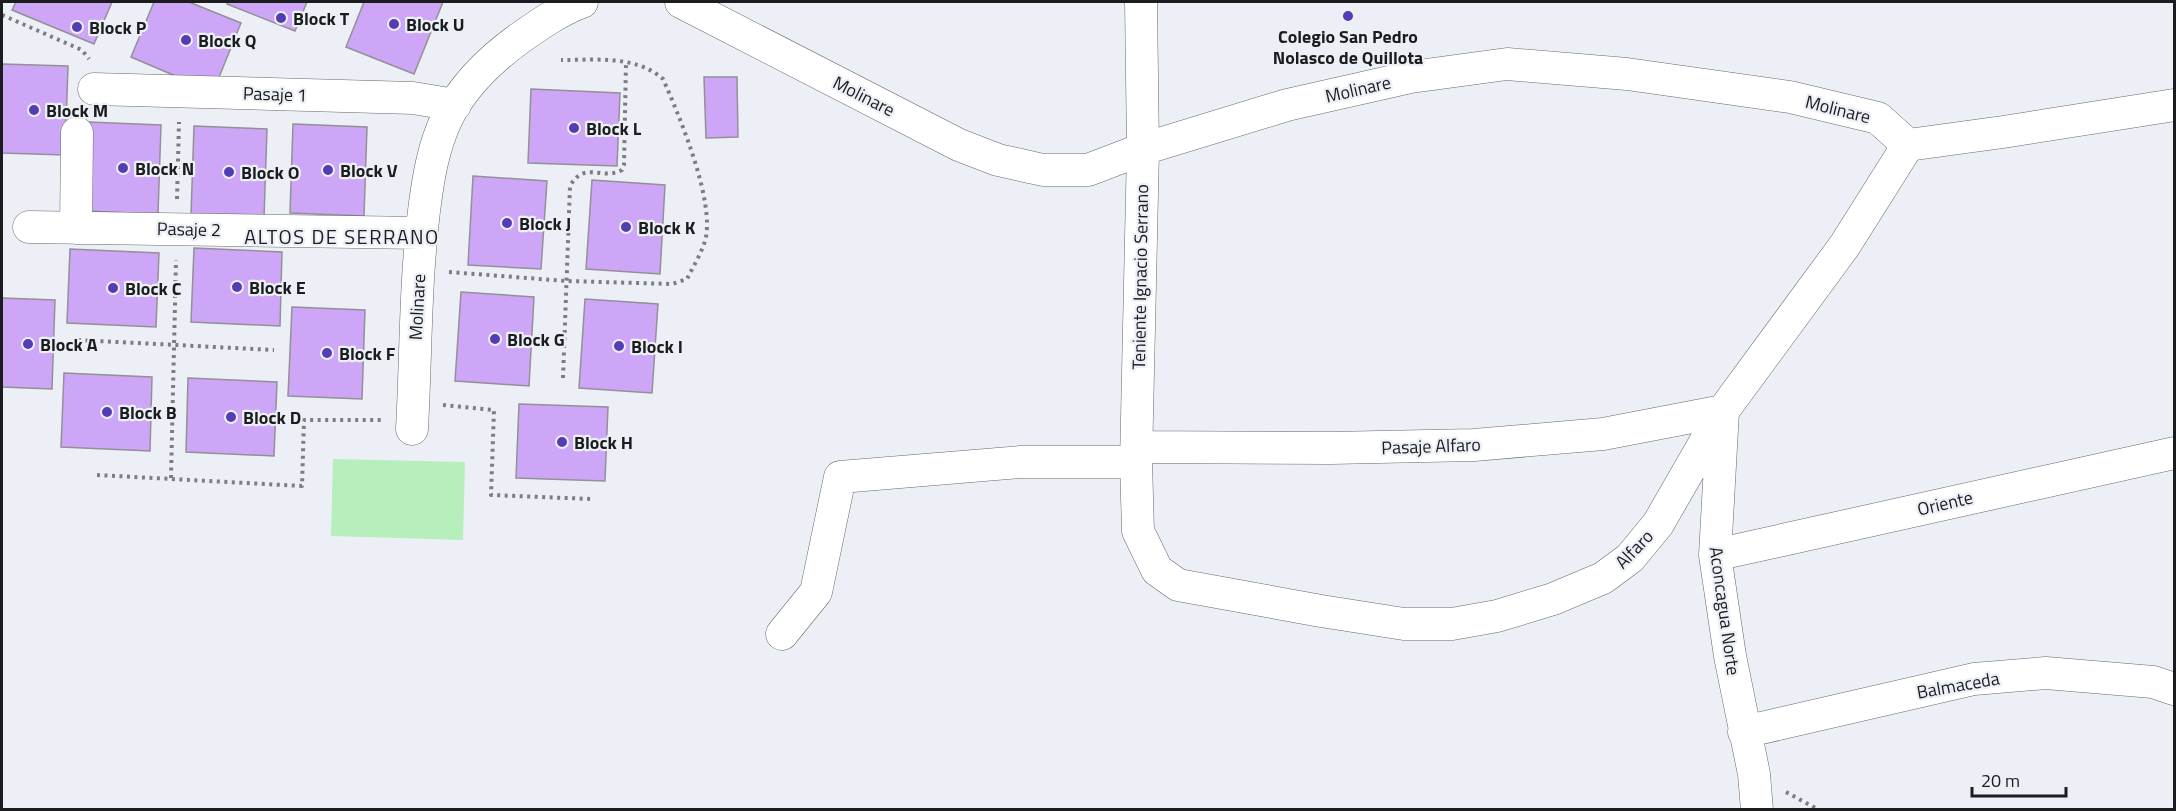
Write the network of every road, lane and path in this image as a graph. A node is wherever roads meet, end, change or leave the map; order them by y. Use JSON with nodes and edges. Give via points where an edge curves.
{"nodes":[{"id":1,"x":582,"y":2,"type":"edge"},
{"id":2,"x":681,"y":2,"type":"edge"},
{"id":3,"x":1141,"y":2,"type":"edge"},
{"id":4,"x":2,"y":15,"type":"edge"},
{"id":5,"x":561,"y":60,"type":"dead end"},
{"id":6,"x":626,"y":62,"type":"junction"},
{"id":7,"x":104,"y":89,"type":"joint"},
{"id":8,"x":180,"y":91,"type":"junction"},
{"id":9,"x":455,"y":105,"type":"junction"},
{"id":10,"x":2175,"y":105,"type":"edge"},
{"id":11,"x":77,"y":133,"type":"dead end"},
{"id":12,"x":1908,"y":145,"type":"junction"},
{"id":13,"x":1143,"y":150,"type":"junction"},
{"id":14,"x":28,"y":227,"type":"dead end"},
{"id":15,"x":76,"y":228,"type":"junction"},
{"id":16,"x":177,"y":229,"type":"junction"},
{"id":17,"x":421,"y":233,"type":"junction"},
{"id":18,"x":418,"y":270,"type":"junction"},
{"id":19,"x":566,"y":281,"type":"junction"},
{"id":20,"x":78,"y":340,"type":"dead end"},
{"id":21,"x":174,"y":345,"type":"junction"},
{"id":22,"x":274,"y":350,"type":"dead end"},
{"id":23,"x":563,"y":378,"type":"dead end"},
{"id":24,"x":1723,"y":411,"type":"junction"},
{"id":25,"x":412,"y":417,"type":"junction"},
{"id":26,"x":2175,"y":453,"type":"edge"},
{"id":27,"x":1136,"y":455,"type":"junction"},
{"id":28,"x":97,"y":475,"type":"dead end"},
{"id":29,"x":171,"y":478,"type":"junction"},
{"id":30,"x":591,"y":499,"type":"dead end"},
{"id":31,"x":1147,"y":550,"type":"joint"},
{"id":32,"x":1715,"y":555,"type":"junction"},
{"id":33,"x":782,"y":634,"type":"dead end"},
{"id":34,"x":2175,"y":688,"type":"edge"},
{"id":35,"x":1744,"y":732,"type":"junction"},
{"id":36,"x":1757,"y":810,"type":"edge"}],
"edges":[{"from":1,"to":9,"type":"street","name":"Molinare","via":[[569,6],[502,51]]},
{"from":2,"to":13,"type":"street","name":"Molinare","via":[[959,145],[998,160],[1043,170],[1088,170]]},
{"from":3,"to":13,"type":"street","name":"Teniente Ignacio Serrano"},
{"from":4,"to":7,"type":"path","via":[[82,50]]},
{"from":5,"to":6,"type":"path"},
{"from":6,"to":19,"type":"path","via":[[624,165],[617,173],[579,174],[570,186]]},
{"from":6,"to":19,"type":"path","via":[[654,71],[663,79],[695,162],[706,239],[687,279],[672,284]]},
{"from":7,"to":8,"type":"street","name":"Pasaje 1"},
{"from":8,"to":9,"type":"street","name":"Pasaje 1","via":[[413,98]]},
{"from":8,"to":16,"type":"path"},
{"from":9,"to":17,"type":"street","name":"Molinare","via":[[437,143]]},
{"from":10,"to":12,"type":"street"},
{"from":11,"to":15,"type":"street"},
{"from":12,"to":13,"type":"street","name":"Molinare","via":[[1878,118],[1790,97],[1507,64],[1411,77],[1299,103]]},
{"from":12,"to":24,"type":"street","name":"Alfaro","via":[[1845,245]]},
{"from":13,"to":27,"type":"street","name":"Teniente Ignacio Serrano"},
{"from":14,"to":15,"type":"street","name":"Pasaje 2"},
{"from":15,"to":16,"type":"street","name":"Pasaje 2"},
{"from":16,"to":17,"type":"street","name":"Pasaje 2"},
{"from":16,"to":21,"type":"path"},
{"from":17,"to":18,"type":"street","name":"Molinare"},
{"from":18,"to":19,"type":"path"},
{"from":18,"to":25,"type":"street","name":"Molinare"},
{"from":19,"to":23,"type":"path"},
{"from":20,"to":21,"type":"path"},
{"from":21,"to":22,"type":"path"},
{"from":21,"to":29,"type":"path"},
{"from":24,"to":27,"type":"street","name":"Pasaje Alfaro","via":[[1603,434],[1474,445]]},
{"from":24,"to":31,"type":"street","name":"Alfaro","via":[[1658,524],[1630,558],[1603,578],[1497,616],[1452,624],[1404,624],[1178,585],[1157,570]]},
{"from":24,"to":32,"type":"street","name":"Aconcagua Norte"},
{"from":25,"to":29,"type":"path","via":[[303,420],[302,486]]},
{"from":25,"to":30,"type":"path","via":[[494,410],[491,495]]},
{"from":26,"to":32,"type":"street","name":"Oriente"},
{"from":27,"to":31,"type":"street","name":"Teniente Ignacio Serrano","via":[[1138,531]]},
{"from":27,"to":33,"type":"street","name":"Pasaje Alfaro","via":[[840,477],[816,592]]},
{"from":28,"to":29,"type":"path"},
{"from":32,"to":35,"type":"street","name":"Aconcagua Norte"},
{"from":34,"to":35,"type":"street","name":"Balmaceda","via":[[2154,682],[2046,673],[1974,679]]},
{"from":35,"to":36,"type":"street","name":"Aconcagua Norte"}]}
